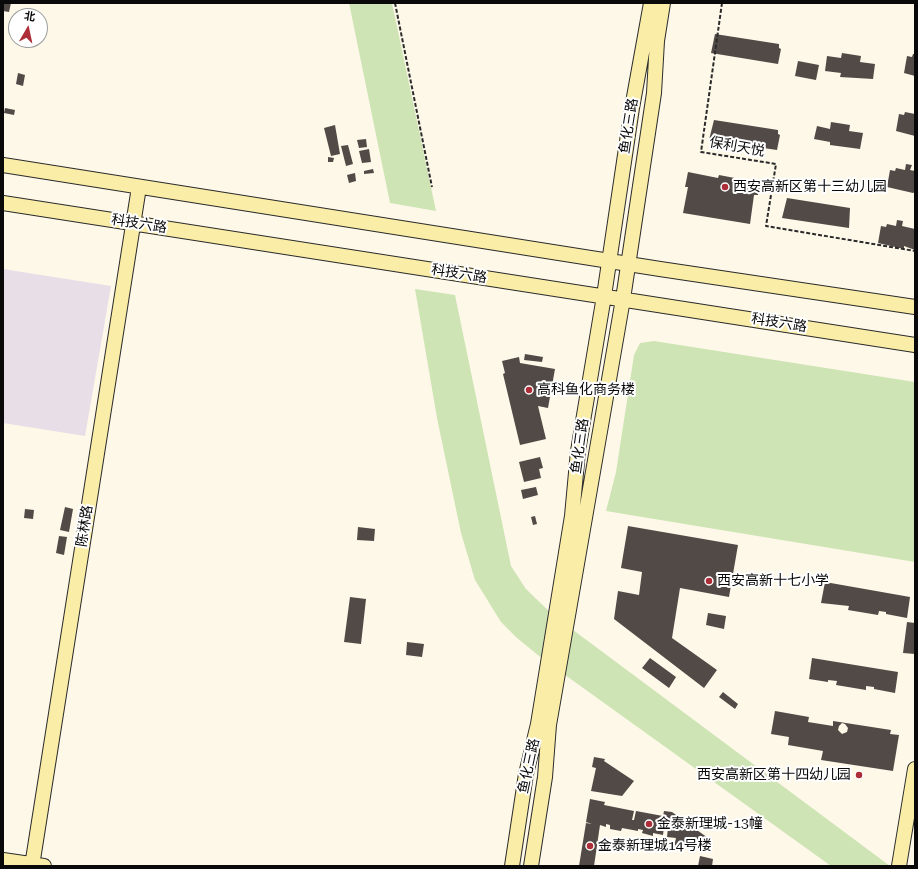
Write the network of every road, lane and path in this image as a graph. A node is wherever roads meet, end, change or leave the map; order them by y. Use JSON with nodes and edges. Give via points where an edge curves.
{"nodes":[{"id":1,"x":394,"y":3,"type":"edge"},
{"id":2,"x":651,"y":3,"type":"edge"},
{"id":3,"x":663,"y":3,"type":"edge"},
{"id":4,"x":722,"y":3,"type":"edge"},
{"id":5,"x":3,"y":165,"type":"edge"},
{"id":6,"x":139,"y":187,"type":"junction"},
{"id":7,"x":432,"y":187,"type":"dead end"},
{"id":8,"x":3,"y":203,"type":"edge"},
{"id":9,"x":133,"y":223,"type":"junction"},
{"id":10,"x":915,"y":251,"type":"edge"},
{"id":11,"x":608,"y":260,"type":"junction"},
{"id":12,"x":627,"y":264,"type":"junction"},
{"id":13,"x":604,"y":296,"type":"junction"},
{"id":14,"x":623,"y":299,"type":"junction"},
{"id":15,"x":915,"y":307,"type":"edge"},
{"id":16,"x":915,"y":345,"type":"edge"},
{"id":17,"x":915,"y":769,"type":"edge"},
{"id":18,"x":3,"y":860,"type":"edge"},
{"id":19,"x":36,"y":865,"type":"edge"},
{"id":20,"x":512,"y":866,"type":"edge"},
{"id":21,"x":531,"y":866,"type":"edge"},
{"id":22,"x":899,"y":866,"type":"edge"}],
"edges":[{"from":1,"to":7,"type":"path"},
{"from":2,"to":11,"type":"street","name":"鱼化三路"},
{"from":3,"to":12,"type":"street","name":"鱼化三路","via":[[657,41],[654,93]]},
{"from":4,"to":10,"type":"path","name":"保利天悦","via":[[701,152],[776,164],[766,226]]},
{"from":5,"to":6,"type":"street"},
{"from":6,"to":9,"type":"street","name":"陈林路"},
{"from":6,"to":11,"type":"street"},
{"from":8,"to":9,"type":"street","name":"科技六路"},
{"from":9,"to":13,"type":"street","name":"科技六路"},
{"from":9,"to":19,"type":"street","name":"陈林路"},
{"from":11,"to":12,"type":"street"},
{"from":11,"to":13,"type":"street","name":"鱼化三路"},
{"from":12,"to":14,"type":"street","name":"鱼化三路"},
{"from":12,"to":15,"type":"street"},
{"from":13,"to":14,"type":"street","name":"科技六路"},
{"from":13,"to":20,"type":"street","name":"鱼化三路","via":[[578,451],[572,516],[541,709],[526,774]]},
{"from":14,"to":16,"type":"street","name":"科技六路"},
{"from":14,"to":21,"type":"street","name":"鱼化三路","via":[[549,725],[545,777]]},
{"from":17,"to":22,"type":"street"},
{"from":18,"to":19,"type":"street"}]}
